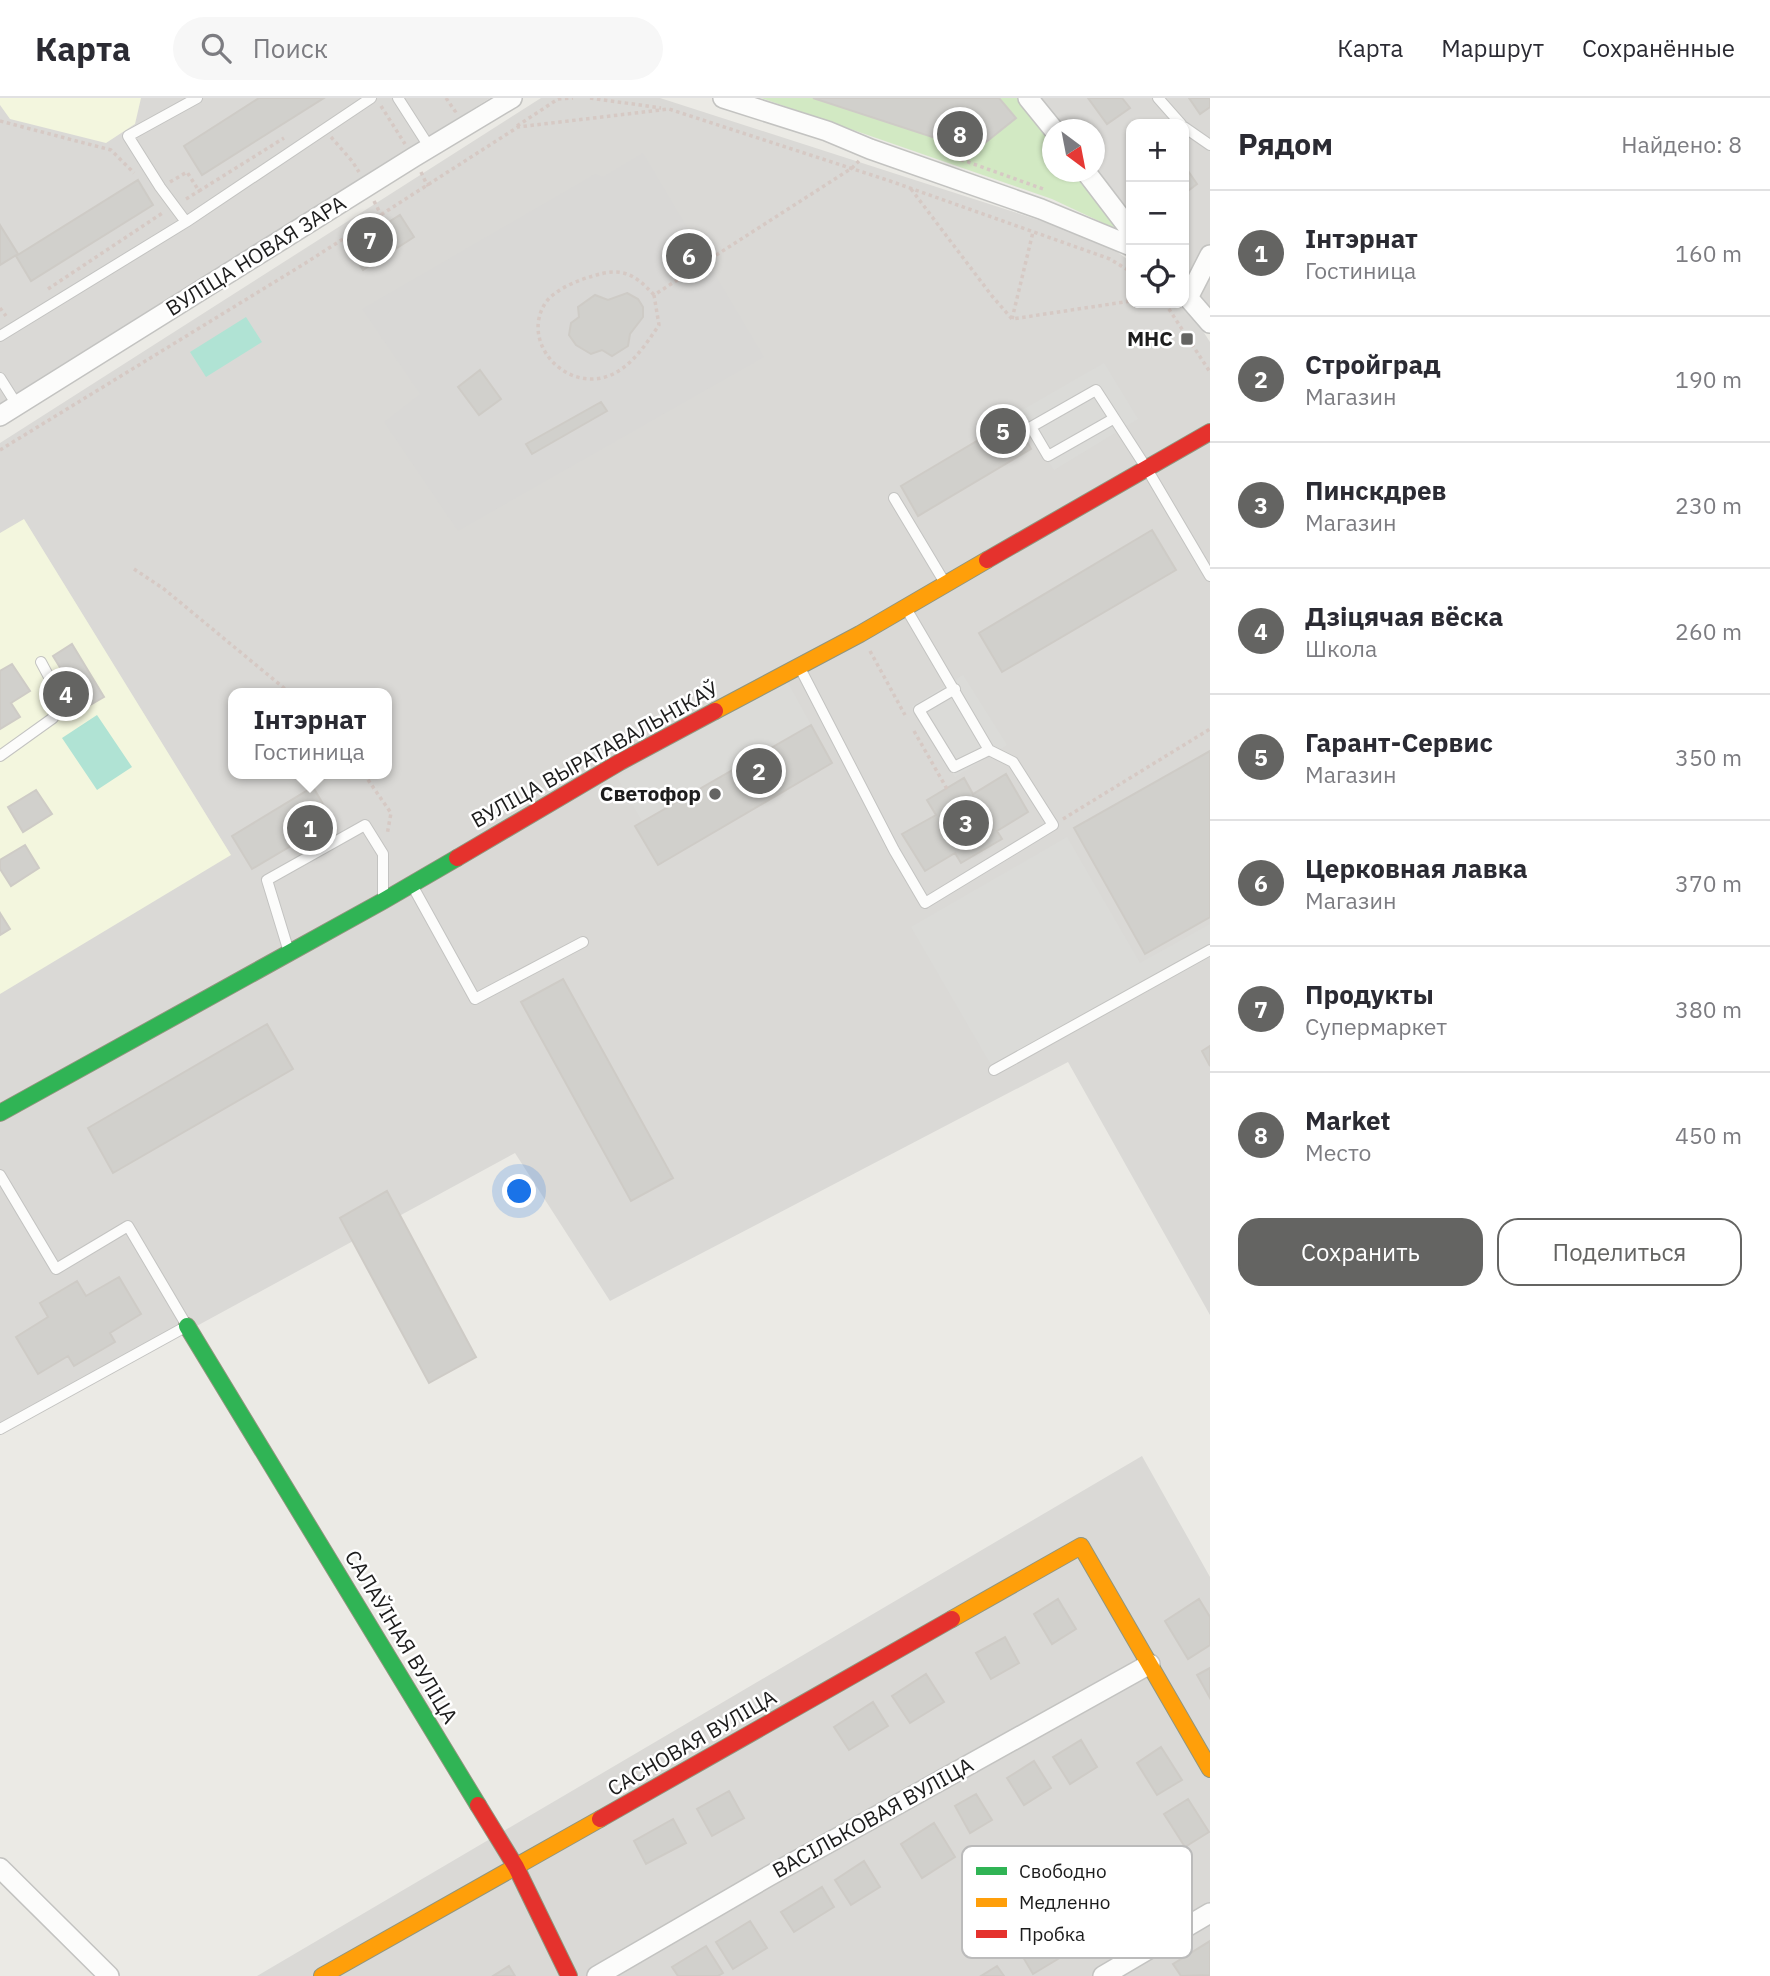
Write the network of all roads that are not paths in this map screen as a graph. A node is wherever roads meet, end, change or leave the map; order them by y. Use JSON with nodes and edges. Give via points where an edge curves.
{"nodes":[{"id":1,"x":197,"y":98,"type":"edge"},
{"id":2,"x":371,"y":98,"type":"edge"},
{"id":3,"x":398,"y":98,"type":"edge"},
{"id":4,"x":512,"y":98,"type":"edge"},
{"id":5,"x":723,"y":98,"type":"edge"},
{"id":6,"x":1028,"y":98,"type":"edge"},
{"id":7,"x":1158,"y":98,"type":"edge"},
{"id":8,"x":1045,"y":119,"type":"edge"},
{"id":9,"x":1176,"y":119,"type":"edge"},
{"id":10,"x":1189,"y":131,"type":"edge"},
{"id":11,"x":1210,"y":145,"type":"edge"},
{"id":12,"x":430,"y":148,"type":"junction"},
{"id":13,"x":1094,"y":182,"type":"edge"},
{"id":14,"x":186,"y":222,"type":"junction"},
{"id":15,"x":1126,"y":225,"type":"edge"},
{"id":16,"x":1129,"y":245,"type":"edge"},
{"id":17,"x":1210,"y":256,"type":"edge"},
{"id":18,"x":1189,"y":290,"type":"edge"},
{"id":19,"x":1189,"y":298,"type":"edge"},
{"id":20,"x":1210,"y":323,"type":"edge"},
{"id":21,"x":0,"y":335,"type":"edge"},
{"id":22,"x":0,"y":378,"type":"edge"},
{"id":23,"x":17,"y":405,"type":"junction"},
{"id":24,"x":0,"y":416,"type":"edge"},
{"id":25,"x":1113,"y":419,"type":"junction"},
{"id":26,"x":1210,"y":432,"type":"edge"},
{"id":27,"x":1147,"y":469,"type":"junction"},
{"id":28,"x":894,"y":498,"type":"dead end"},
{"id":29,"x":1210,"y":576,"type":"edge"},
{"id":30,"x":946,"y":583,"type":"junction"},
{"id":31,"x":905,"y":607,"type":"junction"},
{"id":32,"x":41,"y":662,"type":"dead end"},
{"id":33,"x":799,"y":667,"type":"junction"},
{"id":34,"x":955,"y":689,"type":"junction"},
{"id":35,"x":989,"y":750,"type":"junction"},
{"id":36,"x":0,"y":757,"type":"edge"},
{"id":37,"x":412,"y":884,"type":"junction"},
{"id":38,"x":383,"y":901,"type":"junction"},
{"id":39,"x":583,"y":942,"type":"dead end"},
{"id":40,"x":1210,"y":950,"type":"edge"},
{"id":41,"x":289,"y":953,"type":"junction"},
{"id":42,"x":994,"y":1070,"type":"dead end"},
{"id":43,"x":0,"y":1113,"type":"edge"},
{"id":44,"x":0,"y":1175,"type":"edge"},
{"id":45,"x":187,"y":1326,"type":"junction"},
{"id":46,"x":0,"y":1429,"type":"edge"},
{"id":47,"x":1150,"y":1664,"type":"junction"},
{"id":48,"x":1210,"y":1769,"type":"edge"},
{"id":49,"x":516,"y":1867,"type":"junction"},
{"id":50,"x":0,"y":1868,"type":"edge"},
{"id":51,"x":1210,"y":1913,"type":"edge"},
{"id":52,"x":1192,"y":1924,"type":"edge"},
{"id":53,"x":1134,"y":1958,"type":"edge"},
{"id":54,"x":109,"y":1976,"type":"edge"},
{"id":55,"x":322,"y":1976,"type":"edge"},
{"id":56,"x":569,"y":1976,"type":"edge"},
{"id":57,"x":597,"y":1976,"type":"edge"},
{"id":58,"x":1103,"y":1976,"type":"edge"}],
"edges":[{"from":1,"to":14,"type":"lane","via":[[128,136]]},
{"from":2,"to":14,"type":"lane"},
{"from":3,"to":12,"type":"lane"},
{"from":4,"to":12,"type":"street","name":"ВУЛІЦА НОВАЯ ЗАРА"},
{"from":5,"to":16,"type":"street","via":[[827,131]]},
{"from":6,"to":8,"type":"street"},
{"from":7,"to":9,"type":"lane"},
{"from":10,"to":11,"type":"lane"},
{"from":12,"to":23,"type":"street","name":"ВУЛІЦА НОВАЯ ЗАРА"},
{"from":13,"to":15,"type":"street"},
{"from":14,"to":21,"type":"lane"},
{"from":17,"to":18,"type":"street"},
{"from":19,"to":20,"type":"street"},
{"from":22,"to":23,"type":"lane"},
{"from":23,"to":24,"type":"street","name":"ВУЛІЦА НОВАЯ ЗАРА"},
{"from":25,"to":25,"type":"lane","via":[[1096,390],[1031,427],[1048,456]]},
{"from":25,"to":27,"type":"lane"},
{"from":26,"to":27,"type":"street","name":"ВУЛІЦА ВЫРАТАВАЛЬНІКАЎ"},
{"from":27,"to":29,"type":"lane"},
{"from":27,"to":30,"type":"street","name":"ВУЛІЦА ВЫРАТАВАЛЬНІКАЎ"},
{"from":28,"to":30,"type":"lane"},
{"from":30,"to":31,"type":"street","name":"ВУЛІЦА ВЫРАТАВАЛЬНІКАЎ"},
{"from":31,"to":33,"type":"street","name":"ВУЛІЦА ВЫРАТАВАЛЬНІКАЎ"},
{"from":31,"to":34,"type":"lane"},
{"from":32,"to":36,"type":"lane","via":[[58,694],[53,718]]},
{"from":33,"to":35,"type":"lane","via":[[925,903],[1053,825],[1013,762]]},
{"from":33,"to":37,"type":"street","name":"ВУЛІЦА ВЫРАТАВАЛЬНІКАЎ","via":[[620,762]]},
{"from":34,"to":35,"type":"lane"},
{"from":34,"to":35,"type":"lane","via":[[919,710],[954,767]]},
{"from":37,"to":38,"type":"street","name":"ВУЛІЦА ВЫРАТАВАЛЬНІКАЎ"},
{"from":37,"to":39,"type":"lane","via":[[475,999]]},
{"from":38,"to":41,"type":"street","name":"ВУЛІЦА ВЫРАТАВАЛЬНІКАЎ"},
{"from":38,"to":41,"type":"lane","via":[[383,854],[366,825],[267,880]]},
{"from":40,"to":42,"type":"lane"},
{"from":41,"to":43,"type":"street","name":"ВУЛІЦА ВЫРАТАВАЛЬНІКАЎ"},
{"from":44,"to":45,"type":"lane","via":[[56,1269],[128,1226]]},
{"from":45,"to":46,"type":"lane"},
{"from":45,"to":49,"type":"street","name":"САЛАЎІНАЯ ВУЛІЦА"},
{"from":47,"to":48,"type":"street"},
{"from":47,"to":49,"type":"street","name":"САСНОВАЯ ВУЛІЦА","via":[[1081,1546]]},
{"from":47,"to":57,"type":"street","name":"ВАСІЛЬКОВАЯ ВУЛІЦА"},
{"from":49,"to":55,"type":"street","name":"САСНОВАЯ ВУЛІЦА"},
{"from":49,"to":56,"type":"street","name":"САЛАЎІНАЯ ВУЛІЦА"},
{"from":50,"to":54,"type":"street"},
{"from":51,"to":52,"type":"street"},
{"from":53,"to":58,"type":"street"}]}
